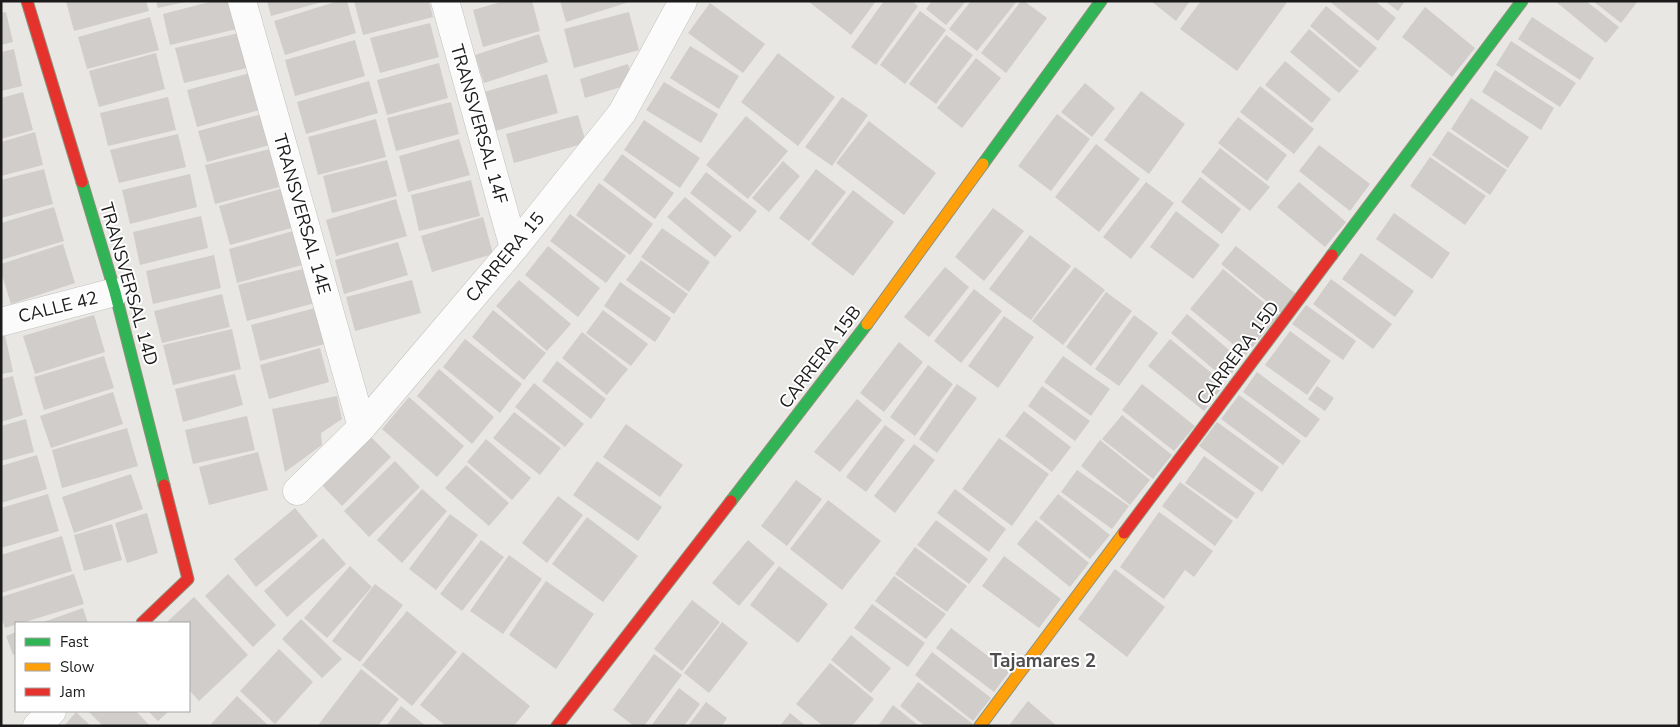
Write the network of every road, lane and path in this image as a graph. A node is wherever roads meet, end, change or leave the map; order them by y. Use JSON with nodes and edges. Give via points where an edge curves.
{"nodes":[{"id":1,"x":27,"y":1,"type":"edge"},
{"id":2,"x":242,"y":1,"type":"edge"},
{"id":3,"x":445,"y":1,"type":"edge"},
{"id":4,"x":683,"y":1,"type":"edge"},
{"id":5,"x":1101,"y":1,"type":"edge"},
{"id":6,"x":1522,"y":1,"type":"edge"},
{"id":7,"x":514,"y":248,"type":"junction"},
{"id":8,"x":115,"y":292,"type":"junction"},
{"id":9,"x":1,"y":322,"type":"edge"},
{"id":10,"x":362,"y":427,"type":"junction"},
{"id":11,"x":297,"y":491,"type":"dead end"},
{"id":12,"x":143,"y":622,"type":"edge"},
{"id":13,"x":51,"y":712,"type":"edge"},
{"id":14,"x":37,"y":726,"type":"edge"},
{"id":15,"x":557,"y":726,"type":"edge"},
{"id":16,"x":980,"y":726,"type":"edge"}],
"edges":[{"from":1,"to":8,"type":"street","name":"TRANSVERSAL 14D"},
{"from":2,"to":10,"type":"street","name":"TRANSVERSAL 14E"},
{"from":3,"to":7,"type":"street","name":"TRANSVERSAL 14F"},
{"from":4,"to":7,"type":"street","name":"CARRERA 15","via":[[622,113]]},
{"from":5,"to":15,"type":"street","name":"CARRERA 15B","via":[[876,312]]},
{"from":6,"to":16,"type":"street","name":"CARRERA 15D"},
{"from":7,"to":10,"type":"street","name":"CARRERA 15"},
{"from":8,"to":9,"type":"street","name":"CALLE 42"},
{"from":8,"to":12,"type":"street","name":"TRANSVERSAL 14D","via":[[188,579]]},
{"from":10,"to":11,"type":"street","name":"CARRERA 15"},
{"from":13,"to":14,"type":"street"}]}
